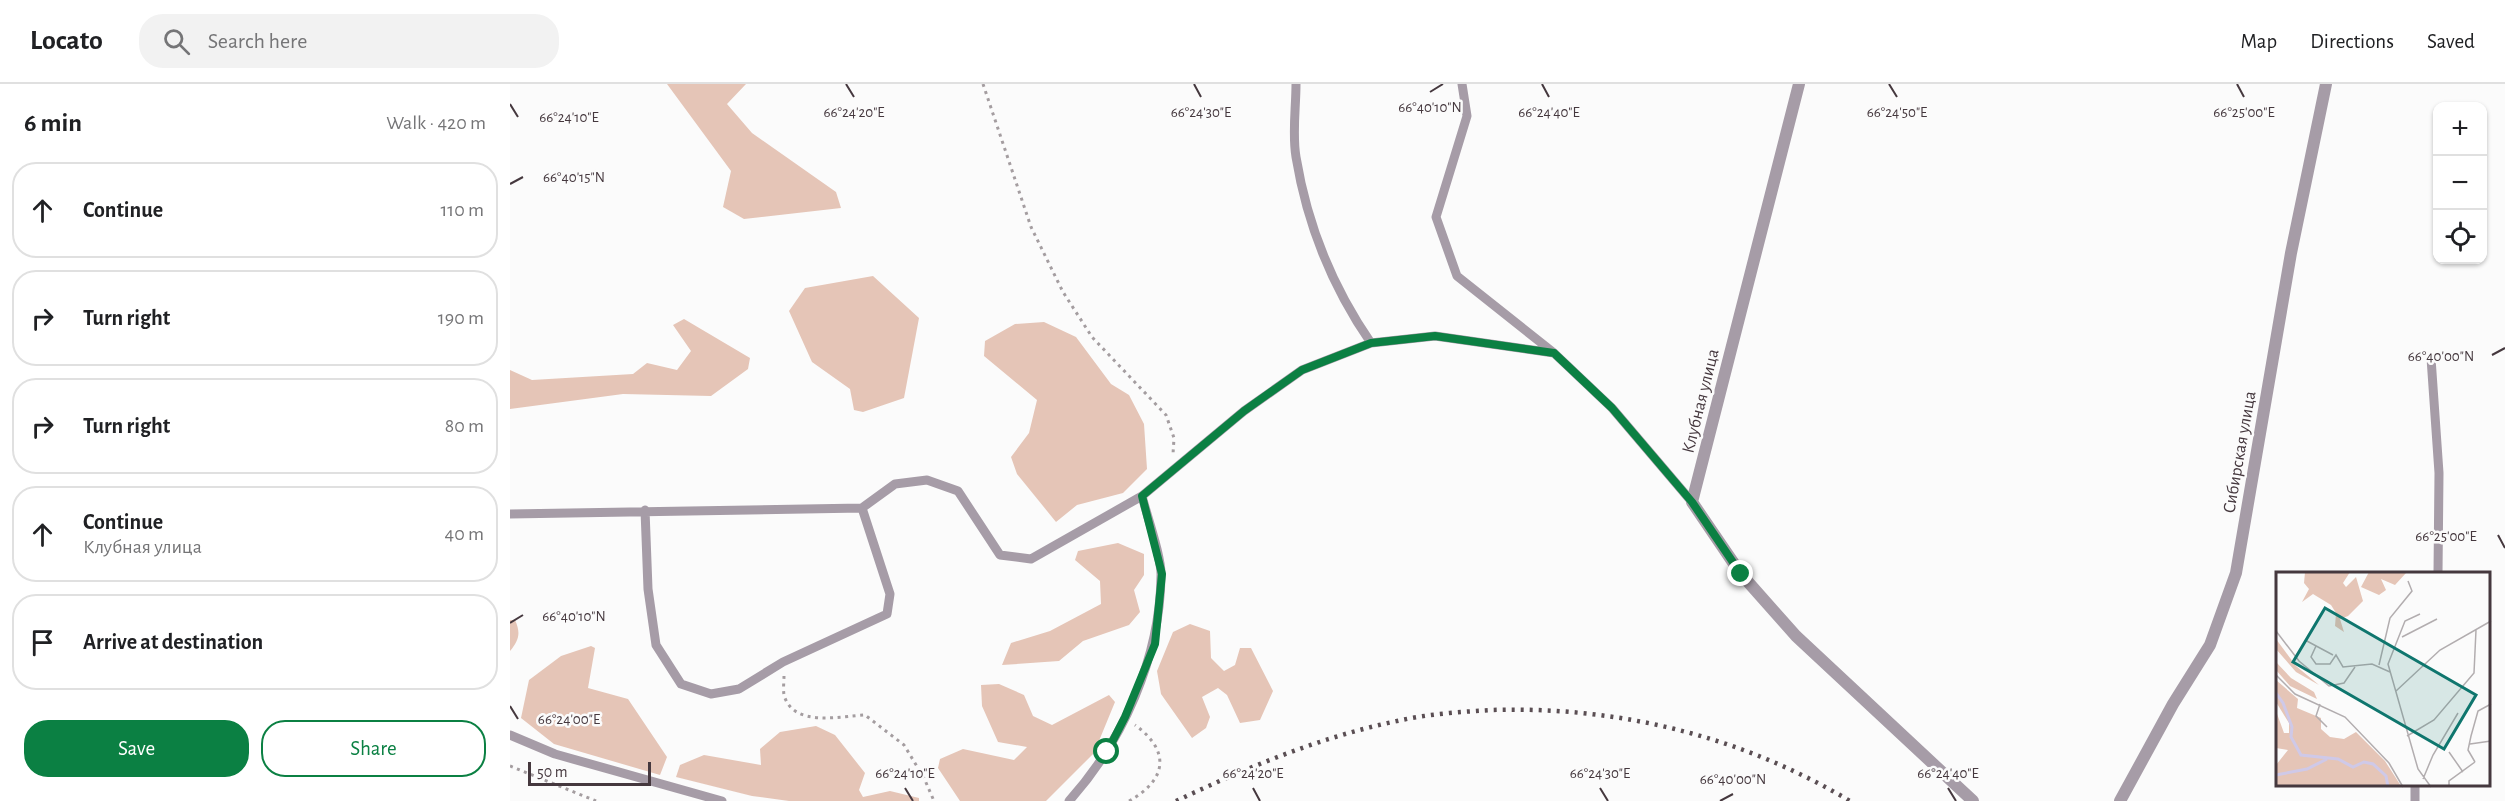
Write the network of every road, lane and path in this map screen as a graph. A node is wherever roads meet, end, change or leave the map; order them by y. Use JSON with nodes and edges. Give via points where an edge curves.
{"nodes":[{"id":1,"x":983,"y":84,"type":"edge"},
{"id":2,"x":1296,"y":84,"type":"edge"},
{"id":3,"x":1462,"y":84,"type":"edge"},
{"id":4,"x":1799,"y":84,"type":"edge"},
{"id":5,"x":2326,"y":84,"type":"edge"},
{"id":6,"x":1371,"y":343,"type":"junction"},
{"id":7,"x":1554,"y":353,"type":"junction"},
{"id":8,"x":2432,"y":358,"type":"dead end"},
{"id":9,"x":1172,"y":471,"type":"junction"},
{"id":10,"x":1142,"y":496,"type":"junction"},
{"id":11,"x":1692,"y":502,"type":"junction"},
{"id":12,"x":862,"y":508,"type":"junction"},
{"id":13,"x":645,"y":510,"type":"junction"},
{"id":14,"x":510,"y":514,"type":"edge"},
{"id":15,"x":2438,"y":572,"type":"edge"},
{"id":16,"x":783,"y":662,"type":"junction"},
{"id":17,"x":1125,"y":717,"type":"junction"},
{"id":18,"x":510,"y":735,"type":"edge"},
{"id":19,"x":510,"y":766,"type":"edge"},
{"id":20,"x":596,"y":801,"type":"edge"},
{"id":21,"x":722,"y":801,"type":"edge"},
{"id":22,"x":934,"y":801,"type":"edge"},
{"id":23,"x":1069,"y":801,"type":"edge"},
{"id":24,"x":1130,"y":801,"type":"edge"},
{"id":25,"x":1973,"y":801,"type":"edge"},
{"id":26,"x":2120,"y":801,"type":"edge"}],
"edges":[{"from":1,"to":9,"type":"path","via":[[1031,227],[1063,292],[1092,338],[1166,415],[1174,438]]},
{"from":2,"to":6,"type":"lane","via":[[1295,156],[1315,235],[1349,311]]},
{"from":3,"to":7,"type":"lane","via":[[1467,116],[1436,217],[1457,276]]},
{"from":4,"to":11,"type":"street","name":"Клубная улица"},
{"from":5,"to":26,"type":"street","name":"Сибирская улица","via":[[2291,254],[2236,573],[2210,645]]},
{"from":6,"to":7,"type":"lane","via":[[1435,336]]},
{"from":6,"to":9,"type":"lane","via":[[1302,370],[1244,411]]},
{"from":7,"to":11,"type":"lane","via":[[1612,408]]},
{"from":8,"to":15,"type":"lane","via":[[2439,473]]},
{"from":9,"to":10,"type":"lane"},
{"from":10,"to":12,"type":"lane","via":[[1031,559],[1000,555],[958,491],[927,480],[895,484]]},
{"from":10,"to":17,"type":"lane","via":[[1162,574],[1155,644]]},
{"from":11,"to":25,"type":"street","via":[[1741,574],[1796,636]]},
{"from":12,"to":13,"type":"lane"},
{"from":12,"to":16,"type":"lane","via":[[890,594],[887,614]]},
{"from":13,"to":14,"type":"lane"},
{"from":13,"to":16,"type":"lane","via":[[648,589],[656,645],[681,684],[711,694],[739,690]]},
{"from":16,"to":22,"type":"path","via":[[784,696],[795,710],[813,718],[866,715],[904,745]]},
{"from":17,"to":23,"type":"lane","via":[[1091,777]]},
{"from":17,"to":24,"type":"path","via":[[1153,742],[1161,770],[1144,793]]},
{"from":18,"to":21,"type":"lane","via":[[555,754]]},
{"from":19,"to":20,"type":"path"}]}
